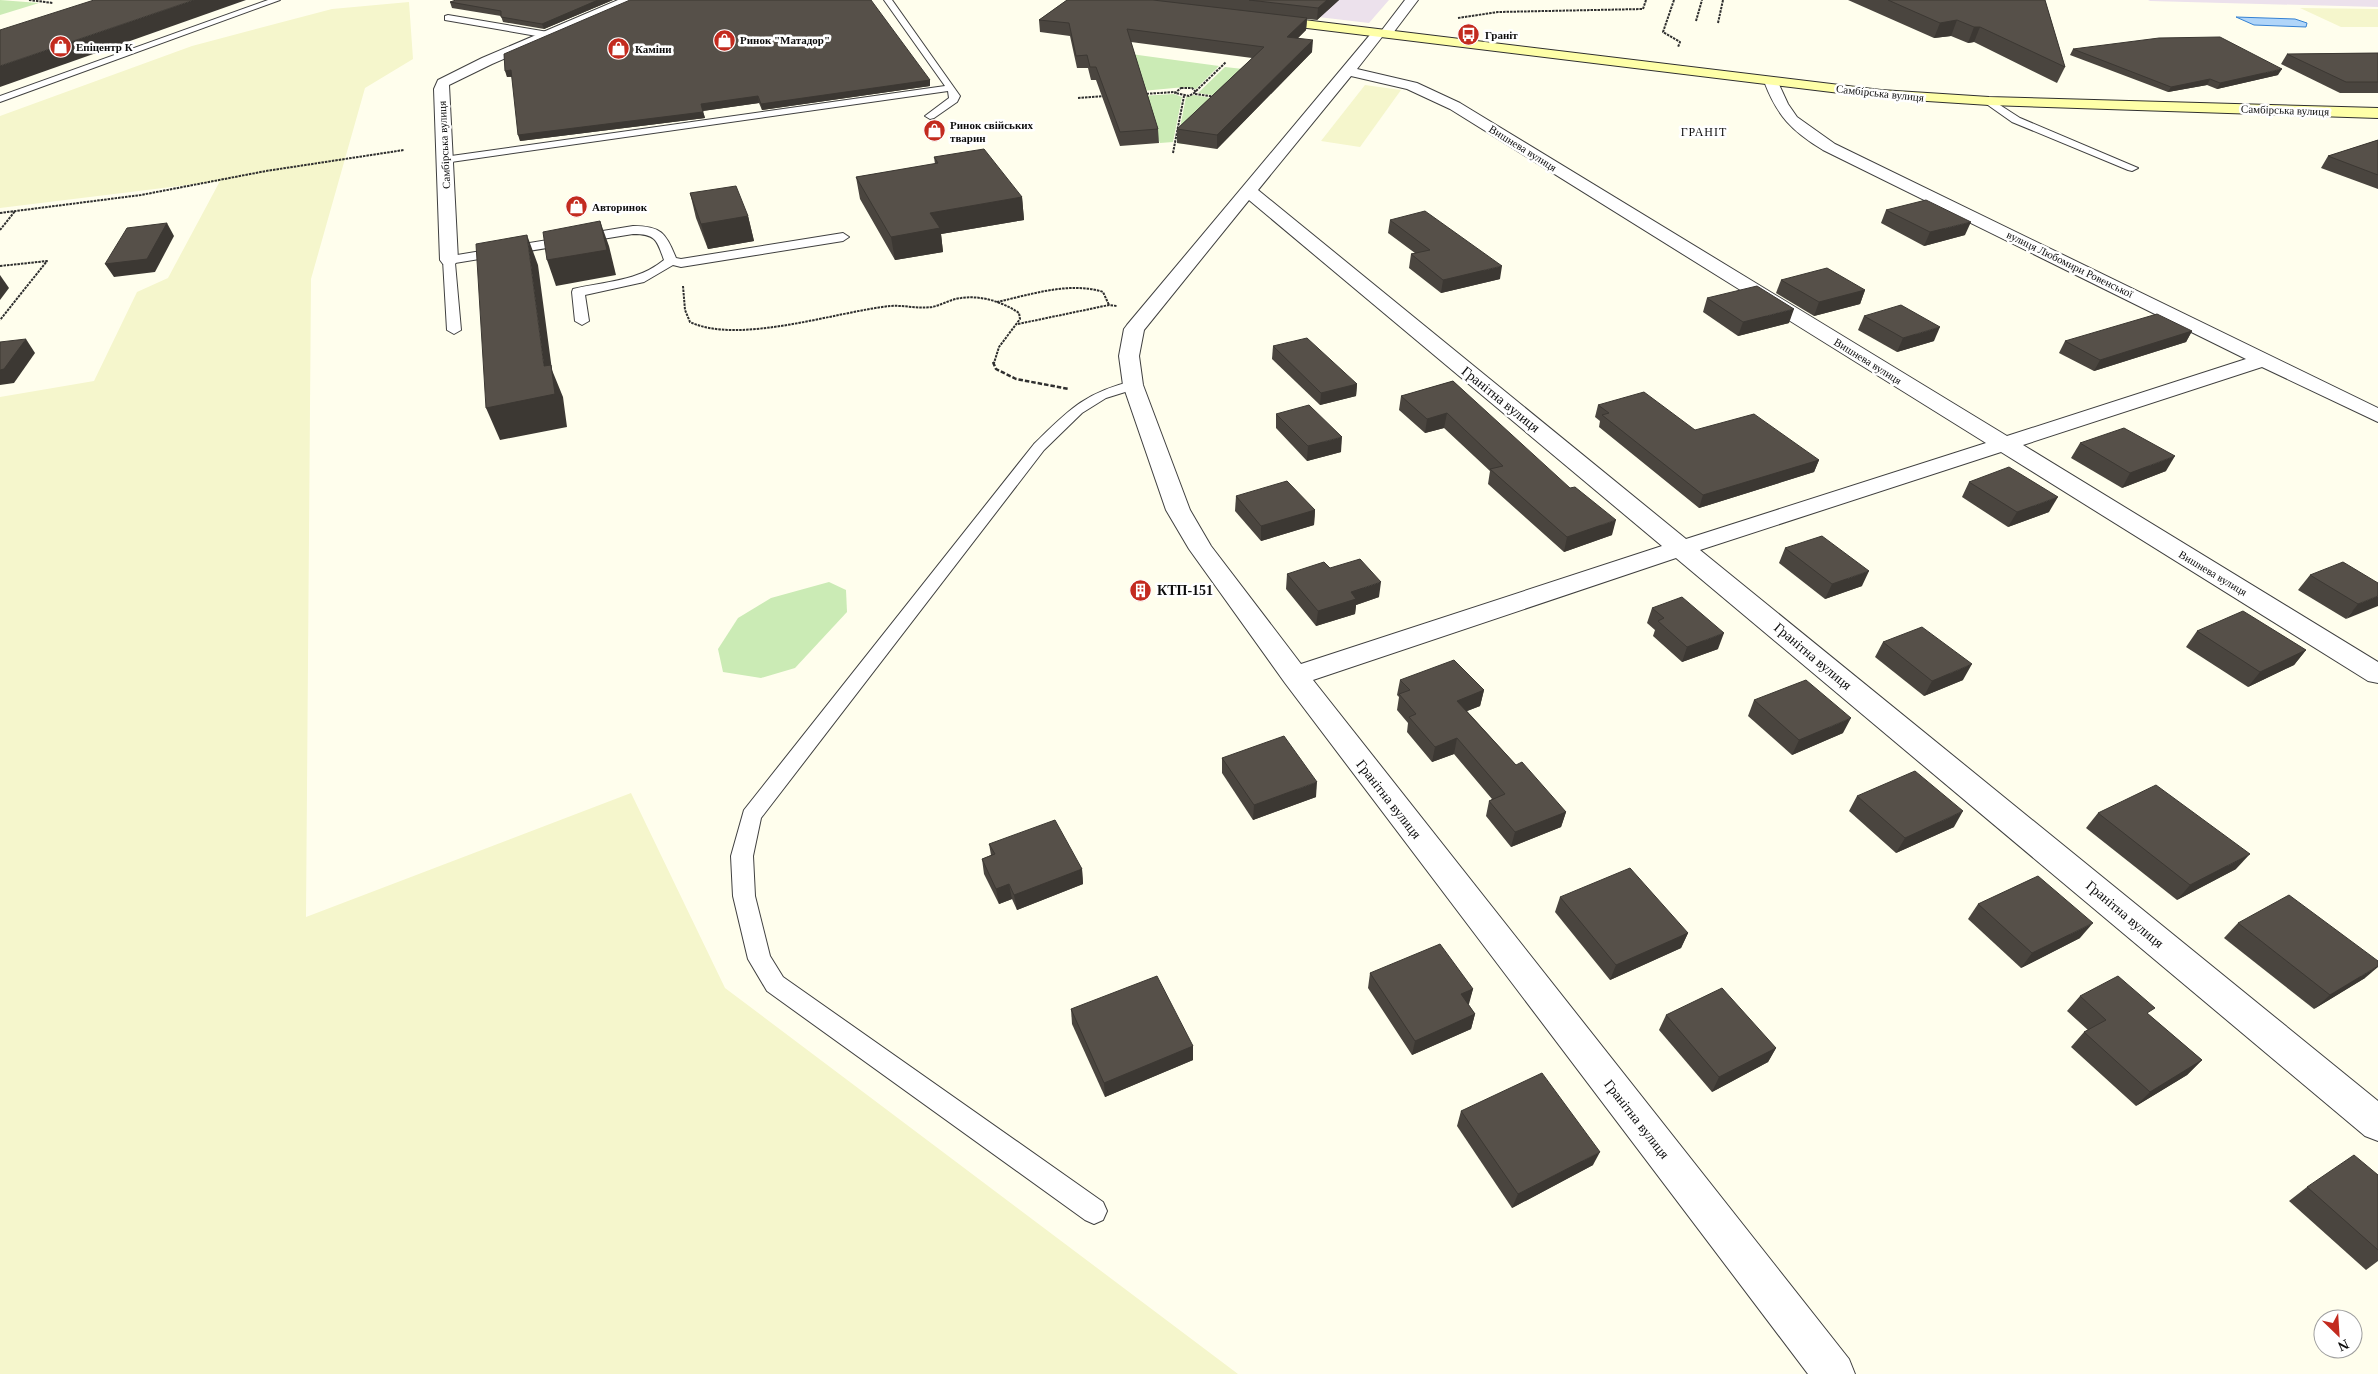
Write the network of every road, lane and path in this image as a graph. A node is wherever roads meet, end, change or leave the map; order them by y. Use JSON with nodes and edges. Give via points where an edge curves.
{"nodes":[{"id":1,"x":29,"y":0,"type":"edge"},
{"id":2,"x":276,"y":0,"type":"edge"},
{"id":3,"x":629,"y":0,"type":"edge"},
{"id":4,"x":888,"y":0,"type":"edge"},
{"id":5,"x":1412,"y":0,"type":"edge"},
{"id":6,"x":1646,"y":0,"type":"edge"},
{"id":7,"x":1674,"y":0,"type":"edge"},
{"id":8,"x":1702,"y":0,"type":"edge"},
{"id":9,"x":1724,"y":0,"type":"edge"},
{"id":10,"x":53,"y":3,"type":"dead end"},
{"id":11,"x":1498,"y":12,"type":"dead end"},
{"id":12,"x":448,"y":18,"type":"dead end"},
{"id":13,"x":1255,"y":18,"type":"edge"},
{"id":14,"x":1696,"y":21,"type":"dead end"},
{"id":15,"x":1718,"y":23,"type":"dead end"},
{"id":16,"x":1663,"y":32,"type":"dead end"},
{"id":17,"x":1382,"y":34,"type":"junction"},
{"id":18,"x":548,"y":35,"type":"junction"},
{"id":19,"x":1226,"y":62,"type":"edge"},
{"id":20,"x":1348,"y":71,"type":"junction"},
{"id":21,"x":951,"y":88,"type":"junction"},
{"id":22,"x":1774,"y":88,"type":"junction"},
{"id":23,"x":1175,"y":92,"type":"junction"},
{"id":24,"x":1196,"y":93,"type":"junction"},
{"id":25,"x":1136,"y":94,"type":"edge"},
{"id":26,"x":1107,"y":96,"type":"edge"},
{"id":27,"x":1184,"y":96,"type":"junction"},
{"id":28,"x":1078,"y":98,"type":"dead end"},
{"id":29,"x":1222,"y":98,"type":"edge"},
{"id":30,"x":0,"y":99,"type":"edge"},
{"id":31,"x":1989,"y":101,"type":"junction"},
{"id":32,"x":2378,"y":113,"type":"edge"},
{"id":33,"x":930,"y":116,"type":"dead end"},
{"id":34,"x":404,"y":150,"type":"dead end"},
{"id":35,"x":1173,"y":153,"type":"dead end"},
{"id":36,"x":444,"y":160,"type":"junction"},
{"id":37,"x":2132,"y":168,"type":"dead end"},
{"id":38,"x":1247,"y":190,"type":"junction"},
{"id":39,"x":15,"y":211,"type":"junction"},
{"id":40,"x":0,"y":213,"type":"edge"},
{"id":41,"x":0,"y":230,"type":"edge"},
{"id":42,"x":843,"y":237,"type":"dead end"},
{"id":43,"x":450,"y":260,"type":"junction"},
{"id":44,"x":676,"y":262,"type":"junction"},
{"id":45,"x":0,"y":266,"type":"edge"},
{"id":46,"x":994,"y":302,"type":"junction"},
{"id":47,"x":1109,"y":305,"type":"junction"},
{"id":48,"x":1148,"y":312,"type":"junction"},
{"id":49,"x":0,"y":320,"type":"edge"},
{"id":50,"x":582,"y":321,"type":"dead end"},
{"id":51,"x":1018,"y":324,"type":"junction"},
{"id":52,"x":454,"y":330,"type":"dead end"},
{"id":53,"x":2264,"y":360,"type":"junction"},
{"id":54,"x":1133,"y":385,"type":"junction"},
{"id":55,"x":1101,"y":395,"type":"junction"},
{"id":56,"x":2378,"y":416,"type":"edge"},
{"id":57,"x":2004,"y":446,"type":"junction"},
{"id":58,"x":1682,"y":548,"type":"junction"},
{"id":59,"x":2378,"y":674,"type":"edge"},
{"id":60,"x":1295,"y":676,"type":"junction"},
{"id":61,"x":2378,"y":1124,"type":"edge"},
{"id":62,"x":1094,"y":1211,"type":"dead end"},
{"id":63,"x":1834,"y":1374,"type":"edge"}],
"edges":[{"from":1,"to":10,"type":"path"},
{"from":2,"to":30,"type":"lane"},
{"from":3,"to":18,"type":"street","name":"Самбірська вулиця"},
{"from":4,"to":21,"type":"lane"},
{"from":5,"to":17,"type":"street"},
{"from":6,"to":11,"type":"path","via":[[1643,9]]},
{"from":7,"to":16,"type":"path"},
{"from":8,"to":14,"type":"path"},
{"from":9,"to":15,"type":"path"},
{"from":12,"to":18,"type":"lane"},
{"from":13,"to":17,"type":"main road","name":"Самбірська вулиця"},
{"from":17,"to":20,"type":"street","name":"Гранітна вулиця"},
{"from":17,"to":22,"type":"main road","name":"Самбірська вулиця"},
{"from":18,"to":36,"type":"street","name":"Самбірська вулиця","via":[[443,83]]},
{"from":19,"to":24,"type":"path"},
{"from":20,"to":38,"type":"street","name":"Гранітна вулиця"},
{"from":20,"to":57,"type":"street","name":"Вишнева вулиця","via":[[1412,86],[1455,106]]},
{"from":21,"to":33,"type":"lane","via":[[955,96],[953,100]]},
{"from":21,"to":36,"type":"lane"},
{"from":22,"to":31,"type":"main road","name":"Самбірська вулиця"},
{"from":22,"to":53,"type":"street","name":"вулиця Любомири Ровенської","via":[[1791,121],[1829,147]]},
{"from":23,"to":24,"type":"path","via":[[1185,88]]},
{"from":23,"to":25,"type":"path"},
{"from":23,"to":27,"type":"path"},
{"from":24,"to":27,"type":"path"},
{"from":24,"to":29,"type":"path"},
{"from":26,"to":28,"type":"path"},
{"from":27,"to":35,"type":"path"},
{"from":31,"to":32,"type":"main road","name":"Самбірська вулиця"},
{"from":31,"to":37,"type":"lane","via":[[2016,120]]},
{"from":34,"to":39,"type":"path","via":[[266,171],[141,195]]},
{"from":36,"to":43,"type":"street","name":"Самбірська вулиця"},
{"from":38,"to":48,"type":"street","name":"Гранітна вулиця"},
{"from":38,"to":58,"type":"street","name":"Гранітна вулиця"},
{"from":39,"to":40,"type":"path"},
{"from":39,"to":41,"type":"path"},
{"from":42,"to":44,"type":"lane"},
{"from":43,"to":44,"type":"lane","via":[[645,230],[661,236]]},
{"from":43,"to":52,"type":"lane"},
{"from":44,"to":46,"type":"path","via":[[689,321],[694,326],[716,331],[750,329],[892,306],[933,306],[962,298]]},
{"from":44,"to":50,"type":"lane","via":[[644,279],[578,292]]},
{"from":45,"to":49,"type":"path","via":[[47,261]]},
{"from":46,"to":47,"type":"path","via":[[1091,288],[1103,292]]},
{"from":46,"to":51,"type":"path","via":[[1019,313]]},
{"from":47,"to":48,"type":"path"},
{"from":47,"to":51,"type":"path"},
{"from":48,"to":54,"type":"street","name":"Гранітна вулиця","via":[[1134,329],[1129,356]]},
{"from":51,"to":55,"type":"path","via":[[999,347],[994,362],[996,369],[1016,379]]},
{"from":53,"to":56,"type":"street","name":"вулиця Любомири Ровенської"},
{"from":53,"to":57,"type":"street"},
{"from":54,"to":55,"type":"lane"},
{"from":54,"to":60,"type":"street","name":"Гранітна вулиця","via":[[1178,510],[1201,549]]},
{"from":55,"to":62,"type":"lane","via":[[1077,410],[1039,447],[751,816],[742,856],[744,896],[758,959],[775,984]]},
{"from":57,"to":58,"type":"street"},
{"from":57,"to":59,"type":"street","name":"Вишнева вулиця"},
{"from":58,"to":60,"type":"street"},
{"from":58,"to":61,"type":"street","name":"Гранітна вулиця"},
{"from":60,"to":63,"type":"street","name":"Гранітна вулиця"}]}
